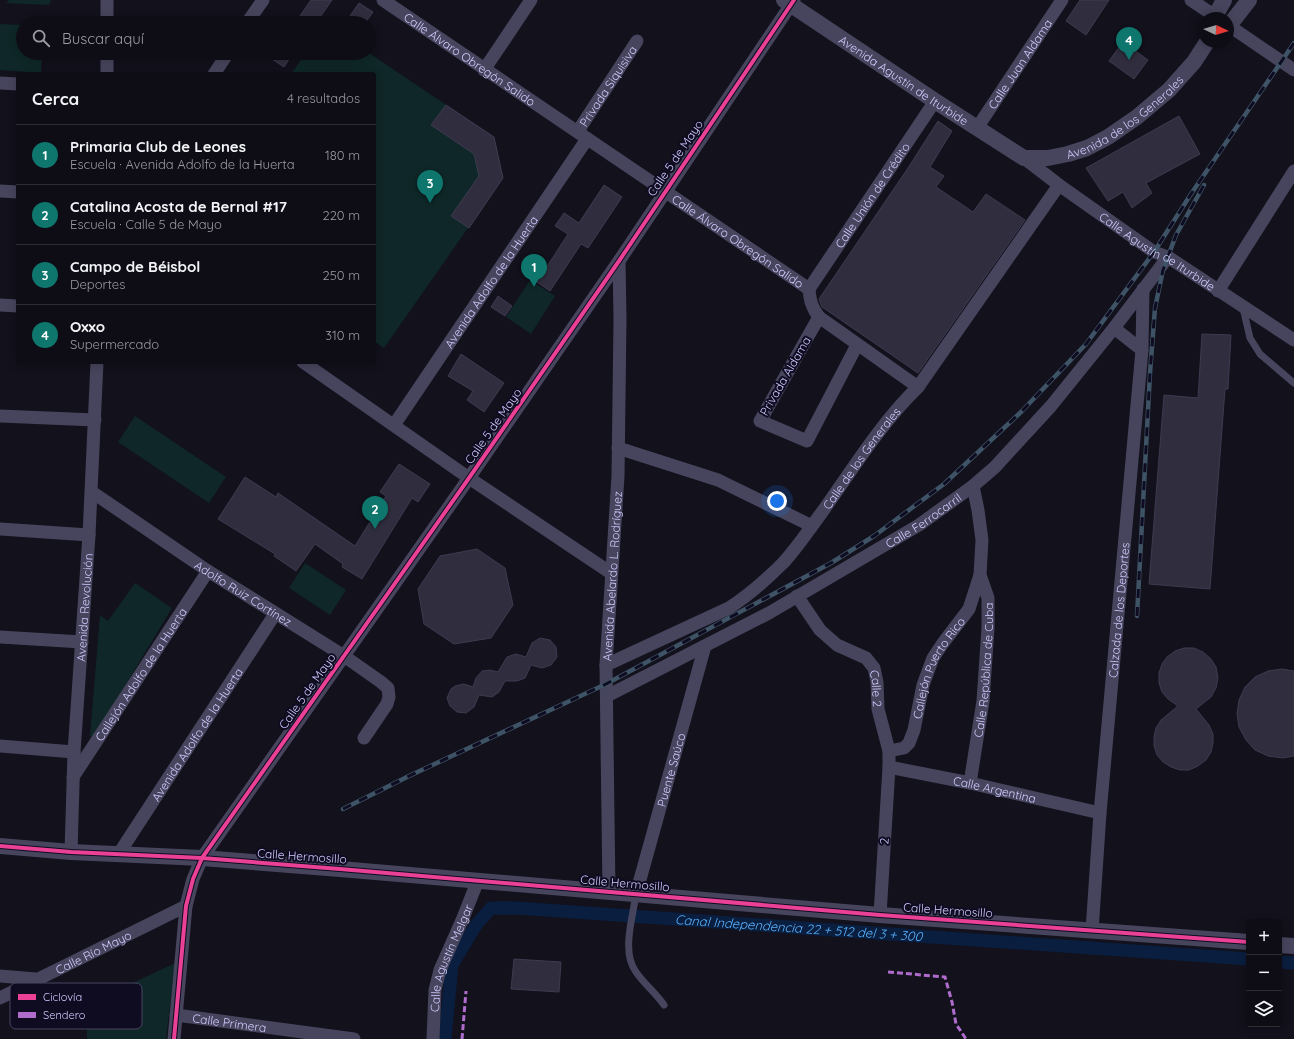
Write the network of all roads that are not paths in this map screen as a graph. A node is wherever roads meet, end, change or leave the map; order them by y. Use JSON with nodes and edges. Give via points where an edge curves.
{"nodes":[{"id":1,"x":107,"y":0,"type":"edge"},
{"id":2,"x":263,"y":0,"type":"edge"},
{"id":3,"x":532,"y":0,"type":"edge"},
{"id":4,"x":1062,"y":0,"type":"edge"},
{"id":5,"x":1190,"y":0,"type":"edge"},
{"id":6,"x":1224,"y":0,"type":"edge"},
{"id":7,"x":1249,"y":0,"type":"edge"},
{"id":8,"x":384,"y":1,"type":"edge"},
{"id":9,"x":790,"y":1,"type":"edge"},
{"id":10,"x":1207,"y":12,"type":"edge"},
{"id":11,"x":1223,"y":12,"type":"edge"},
{"id":12,"x":1234,"y":12,"type":"edge"},
{"id":13,"x":107,"y":16,"type":"edge"},
{"id":14,"x":253,"y":16,"type":"edge"},
{"id":15,"x":1234,"y":30,"type":"edge"},
{"id":16,"x":637,"y":41,"type":"dead end"},
{"id":17,"x":1204,"y":48,"type":"edge"},
{"id":18,"x":107,"y":60,"type":"edge"},
{"id":19,"x":223,"y":60,"type":"edge"},
{"id":20,"x":484,"y":70,"type":"junction"},
{"id":21,"x":1294,"y":70,"type":"edge"},
{"id":22,"x":107,"y":72,"type":"edge"},
{"id":23,"x":215,"y":72,"type":"edge"},
{"id":24,"x":0,"y":83,"type":"edge"},
{"id":25,"x":16,"y":84,"type":"edge"},
{"id":26,"x":935,"y":101,"type":"junction"},
{"id":27,"x":977,"y":128,"type":"junction"},
{"id":28,"x":583,"y":135,"type":"junction"},
{"id":29,"x":1024,"y":158,"type":"junction"},
{"id":30,"x":1294,"y":171,"type":"edge"},
{"id":31,"x":1059,"y":185,"type":"junction"},
{"id":32,"x":0,"y":191,"type":"edge"},
{"id":33,"x":665,"y":191,"type":"junction"},
{"id":34,"x":16,"y":192,"type":"edge"},
{"id":35,"x":1168,"y":257,"type":"junction"},
{"id":36,"x":619,"y":261,"type":"junction"},
{"id":37,"x":809,"y":289,"type":"junction"},
{"id":38,"x":1144,"y":289,"type":"junction"},
{"id":39,"x":1218,"y":291,"type":"junction"},
{"id":40,"x":0,"y":305,"type":"edge"},
{"id":41,"x":16,"y":306,"type":"edge"},
{"id":42,"x":1243,"y":308,"type":"junction"},
{"id":43,"x":819,"y":317,"type":"junction"},
{"id":44,"x":1114,"y":328,"type":"junction"},
{"id":45,"x":1294,"y":340,"type":"edge"},
{"id":46,"x":857,"y":345,"type":"junction"},
{"id":47,"x":1142,"y":350,"type":"junction"},
{"id":48,"x":97,"y":364,"type":"edge"},
{"id":49,"x":306,"y":364,"type":"edge"},
{"id":50,"x":1294,"y":383,"type":"edge"},
{"id":51,"x":918,"y":388,"type":"junction"},
{"id":52,"x":0,"y":416,"type":"edge"},
{"id":53,"x":95,"y":420,"type":"junction"},
{"id":54,"x":394,"y":425,"type":"junction"},
{"id":55,"x":618,"y":448,"type":"junction"},
{"id":56,"x":469,"y":478,"type":"junction"},
{"id":57,"x":973,"y":486,"type":"junction"},
{"id":58,"x":92,"y":492,"type":"junction"},
{"id":59,"x":812,"y":526,"type":"junction"},
{"id":60,"x":0,"y":529,"type":"edge"},
{"id":61,"x":89,"y":535,"type":"junction"},
{"id":62,"x":208,"y":571,"type":"junction"},
{"id":63,"x":611,"y":573,"type":"junction"},
{"id":64,"x":980,"y":575,"type":"junction"},
{"id":65,"x":797,"y":596,"type":"junction"},
{"id":66,"x":275,"y":614,"type":"junction"},
{"id":67,"x":0,"y":636,"type":"edge"},
{"id":68,"x":82,"y":642,"type":"junction"},
{"id":69,"x":705,"y":646,"type":"junction"},
{"id":70,"x":344,"y":656,"type":"junction"},
{"id":71,"x":606,"y":665,"type":"junction"},
{"id":72,"x":607,"y":696,"type":"junction"},
{"id":73,"x":364,"y":738,"type":"dead end"},
{"id":74,"x":0,"y":746,"type":"edge"},
{"id":75,"x":888,"y":751,"type":"junction"},
{"id":76,"x":74,"y":752,"type":"junction"},
{"id":77,"x":889,"y":767,"type":"junction"},
{"id":78,"x":73,"y":777,"type":"junction"},
{"id":79,"x":970,"y":783,"type":"junction"},
{"id":80,"x":1100,"y":813,"type":"junction"},
{"id":81,"x":0,"y":846,"type":"edge"},
{"id":82,"x":71,"y":852,"type":"junction"},
{"id":83,"x":118,"y":855,"type":"junction"},
{"id":84,"x":202,"y":858,"type":"junction"},
{"id":85,"x":478,"y":880,"type":"junction"},
{"id":86,"x":609,"y":892,"type":"junction"},
{"id":87,"x":636,"y":895,"type":"junction"},
{"id":88,"x":186,"y":906,"type":"junction"},
{"id":89,"x":880,"y":915,"type":"junction"},
{"id":90,"x":1092,"y":931,"type":"junction"},
{"id":91,"x":1246,"y":942,"type":"edge"},
{"id":92,"x":1282,"y":944,"type":"edge"},
{"id":93,"x":1294,"y":946,"type":"edge"},
{"id":94,"x":0,"y":976,"type":"edge"},
{"id":95,"x":36,"y":979,"type":"junction"},
{"id":96,"x":28,"y":983,"type":"edge"},
{"id":97,"x":10,"y":993,"type":"edge"},
{"id":98,"x":0,"y":998,"type":"edge"},
{"id":99,"x":664,"y":1005,"type":"dead end"},
{"id":100,"x":176,"y":1015,"type":"junction"},
{"id":101,"x":174,"y":1039,"type":"edge"},
{"id":102,"x":354,"y":1039,"type":"edge"},
{"id":103,"x":433,"y":1039,"type":"edge"}],
"edges":[{"from":1,"to":13,"type":"street"},
{"from":2,"to":14,"type":"street"},
{"from":3,"to":20,"type":"street"},
{"from":4,"to":27,"type":"street","name":"Calle Juan Aldama"},
{"from":5,"to":10,"type":"street"},
{"from":6,"to":11,"type":"street"},
{"from":7,"to":12,"type":"street"},
{"from":8,"to":20,"type":"street","name":"Calle Álvaro Obregón Salido"},
{"from":9,"to":26,"type":"street","name":"Avenida Agustín de Iturbide"},
{"from":9,"to":33,"type":"street","name":"Calle 5 de Mayo"},
{"from":15,"to":21,"type":"street"},
{"from":16,"to":28,"type":"street","name":"Privada Siquisiva"},
{"from":17,"to":29,"type":"street","name":"Avenida de los Generales","via":[[1169,90],[1108,137],[1068,154],[1048,158]]},
{"from":18,"to":22,"type":"street"},
{"from":19,"to":23,"type":"street"},
{"from":20,"to":28,"type":"street","name":"Calle Álvaro Obregón Salido"},
{"from":24,"to":25,"type":"street"},
{"from":26,"to":27,"type":"street","name":"Avenida Agustín de Iturbide"},
{"from":26,"to":37,"type":"street","name":"Calle Unión de Crédito"},
{"from":27,"to":29,"type":"street","name":"Avenida Agustín de Iturbide"},
{"from":28,"to":33,"type":"street","name":"Calle Álvaro Obregón Salido"},
{"from":28,"to":54,"type":"street","name":"Avenida Adolfo de la Huerta"},
{"from":29,"to":31,"type":"street","name":"Calle Agustín de Iturbide"},
{"from":30,"to":39,"type":"street"},
{"from":31,"to":35,"type":"street","name":"Calle Agustín de Iturbide","via":[[1154,252]]},
{"from":31,"to":51,"type":"street","name":"Calle de los Generales"},
{"from":32,"to":34,"type":"street"},
{"from":33,"to":36,"type":"street","name":"Calle 5 de Mayo"},
{"from":33,"to":37,"type":"street","name":"Calle Álvaro Obregón Salido"},
{"from":35,"to":38,"type":"street","name":"Calle Ferrocarril"},
{"from":35,"to":39,"type":"street","name":"Calle Agustín de Iturbide"},
{"from":36,"to":55,"type":"street","name":"Avenida Abelardo L. Rodríguez"},
{"from":36,"to":56,"type":"street","name":"Calle 5 de Mayo"},
{"from":37,"to":43,"type":"street","name":"Calle Álvaro Obregón Salido","via":[[810,301]]},
{"from":38,"to":44,"type":"street","name":"Calle Ferrocarril"},
{"from":38,"to":47,"type":"street","name":"Calzada de los Deportes"},
{"from":39,"to":42,"type":"street","name":"Calle Agustín de Iturbide"},
{"from":40,"to":41,"type":"street"},
{"from":42,"to":45,"type":"street","name":"Calle Agustín de Iturbide"},
{"from":42,"to":50,"type":"lane","via":[[1250,338],[1260,354]]},
{"from":43,"to":46,"type":"street","name":"Calle Álvaro Obregón Salido"},
{"from":43,"to":46,"type":"street","name":"Privada Aldama","via":[[760,421],[807,441]]},
{"from":44,"to":47,"type":"street"},
{"from":44,"to":57,"type":"street","name":"Calle Ferrocarril","via":[[1050,406]]},
{"from":46,"to":51,"type":"street","name":"Calle Álvaro Obregón Salido"},
{"from":47,"to":80,"type":"street","name":"Calzada de los Deportes"},
{"from":48,"to":53,"type":"street","name":"Avenida Revolución"},
{"from":49,"to":54,"type":"street"},
{"from":51,"to":59,"type":"street","name":"Calle de los Generales","via":[[881,429]]},
{"from":52,"to":53,"type":"street"},
{"from":53,"to":58,"type":"street","name":"Avenida Revolución"},
{"from":54,"to":56,"type":"street"},
{"from":55,"to":59,"type":"street","via":[[718,480]]},
{"from":55,"to":63,"type":"street","name":"Avenida Abelardo L. Rodríguez"},
{"from":56,"to":63,"type":"street"},
{"from":56,"to":70,"type":"street","name":"Calle 5 de Mayo"},
{"from":57,"to":64,"type":"street","name":"Calle República de Cuba","via":[[982,540]]},
{"from":57,"to":65,"type":"street","name":"Calle Ferrocarril","via":[[918,525]]},
{"from":58,"to":61,"type":"street","name":"Avenida Revolución"},
{"from":58,"to":62,"type":"street","name":"Adolfo Ruiz Cortínez"},
{"from":59,"to":71,"type":"street","name":"Calle de los Generales","via":[[784,562],[747,597],[730,608]]},
{"from":60,"to":61,"type":"street"},
{"from":61,"to":68,"type":"street","name":"Avenida Revolución"},
{"from":62,"to":66,"type":"street","name":"Adolfo Ruiz Cortínez"},
{"from":62,"to":78,"type":"street","name":"Callejón Adolfo de la Huerta"},
{"from":63,"to":71,"type":"street","name":"Avenida Abelardo L. Rodríguez"},
{"from":64,"to":75,"type":"street","name":"Callejón Puerto Rico","via":[[970,609],[933,658],[923,685],[909,743],[904,748]]},
{"from":64,"to":79,"type":"street","name":"Calle República de Cuba","via":[[988,598],[988,628],[983,701]]},
{"from":65,"to":69,"type":"street","name":"Calle Ferrocarril"},
{"from":65,"to":75,"type":"street","name":"Calle 2","via":[[820,630],[837,645],[866,658],[874,668],[878,709]]},
{"from":66,"to":70,"type":"street","name":"Adolfo Ruiz Cortínez"},
{"from":66,"to":83,"type":"street","name":"Avenida Adolfo de la Huerta"},
{"from":67,"to":68,"type":"street"},
{"from":68,"to":76,"type":"street","name":"Avenida Revolución"},
{"from":69,"to":72,"type":"street","name":"Calle Ferrocarril"},
{"from":69,"to":87,"type":"street","name":"Puente Saúco"},
{"from":70,"to":73,"type":"street","name":"Adolfo Ruiz Cortínez","via":[[388,688],[387,704]]},
{"from":70,"to":84,"type":"street","name":"Calle 5 de Mayo"},
{"from":71,"to":72,"type":"street","name":"Avenida Abelardo L. Rodríguez"},
{"from":72,"to":86,"type":"street","name":"Avenida Abelardo L. Rodríguez"},
{"from":74,"to":76,"type":"street"},
{"from":75,"to":77,"type":"street","name":"Calle 2"},
{"from":76,"to":78,"type":"street","name":"Avenida Revolución"},
{"from":77,"to":79,"type":"street","name":"Calle Argentina"},
{"from":77,"to":89,"type":"street","name":"2"},
{"from":78,"to":82,"type":"street","name":"Avenida Revolución"},
{"from":79,"to":80,"type":"street","name":"Calle Argentina"},
{"from":80,"to":90,"type":"street","name":"Calzada de los Deportes"},
{"from":81,"to":82,"type":"street","name":"Calle Hermosillo"},
{"from":82,"to":83,"type":"street","name":"Calle Hermosillo"},
{"from":83,"to":84,"type":"street","name":"Calle Hermosillo"},
{"from":84,"to":85,"type":"street","name":"Calle Hermosillo"},
{"from":84,"to":88,"type":"street","name":"Calle 5 de Mayo"},
{"from":85,"to":86,"type":"street","name":"Calle Hermosillo"},
{"from":85,"to":103,"type":"street","name":"Calle Agustín Melgar","via":[[440,970],[435,990]]},
{"from":86,"to":87,"type":"street","name":"Calle Hermosillo"},
{"from":87,"to":89,"type":"street","name":"Calle Hermosillo"},
{"from":87,"to":99,"type":"lane","via":[[628,940],[630,957],[635,971]]},
{"from":88,"to":95,"type":"street","name":"Calle Río Mayo"},
{"from":88,"to":100,"type":"street","name":"Calle 5 de Mayo"},
{"from":89,"to":90,"type":"street","name":"Calle Hermosillo"},
{"from":90,"to":91,"type":"street","name":"Calle Hermosillo"},
{"from":92,"to":93,"type":"street"},
{"from":94,"to":95,"type":"street"},
{"from":95,"to":96,"type":"street","name":"Calle Río Mayo"},
{"from":97,"to":98,"type":"street","name":"Calle Río Mayo"},
{"from":100,"to":101,"type":"street","name":"Calle 5 de Mayo"},
{"from":100,"to":102,"type":"street","name":"Calle Primera"}]}
